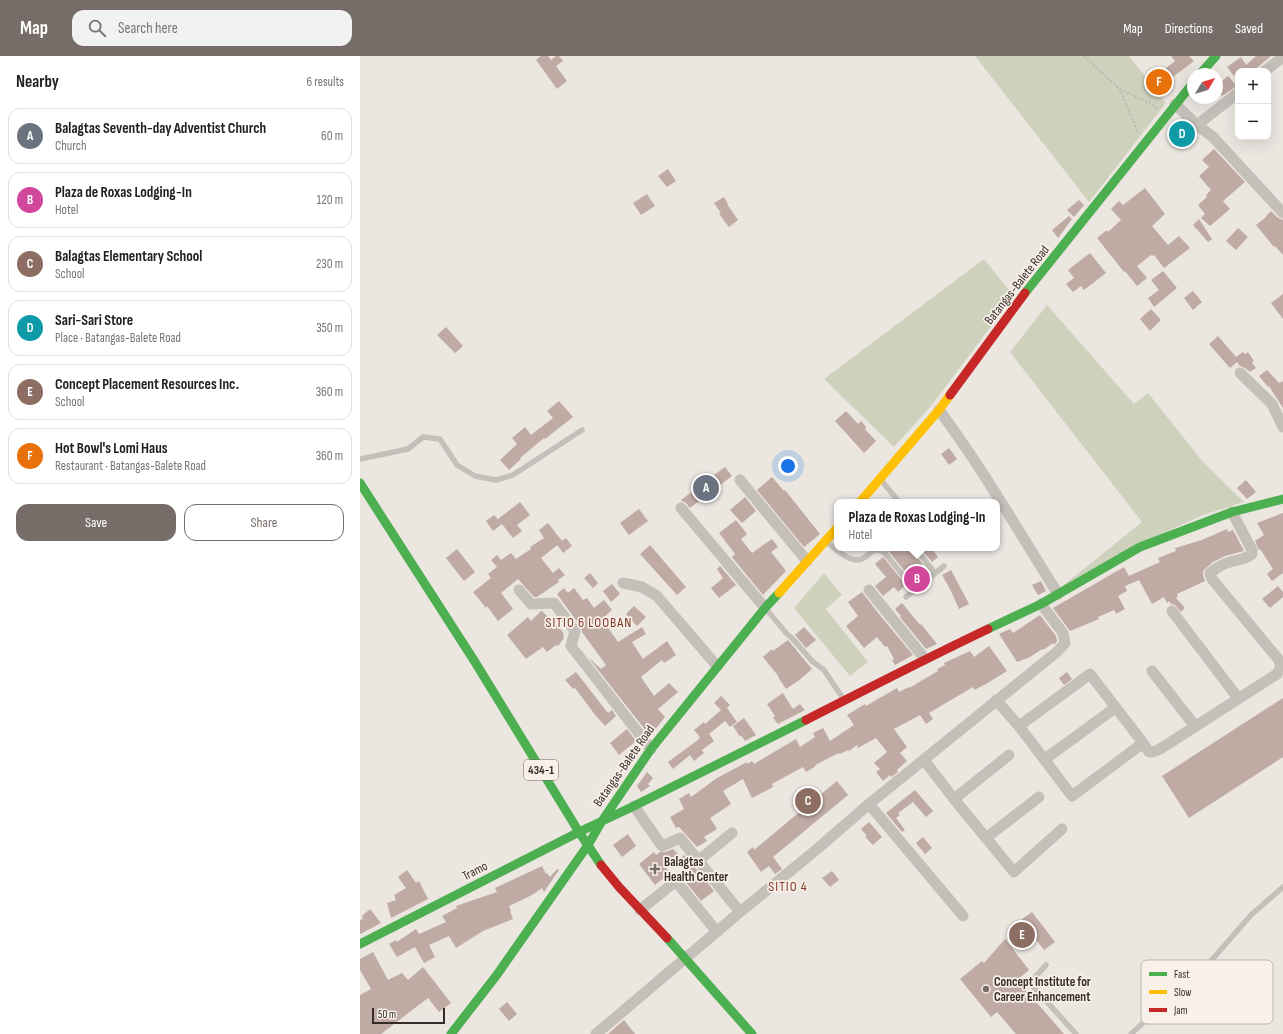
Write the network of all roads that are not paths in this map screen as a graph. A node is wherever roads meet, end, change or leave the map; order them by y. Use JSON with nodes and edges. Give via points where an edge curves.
{"nodes":[{"id":1,"x":1216,"y":56,"type":"edge"},
{"id":2,"x":1283,"y":56,"type":"edge"},
{"id":3,"x":1205,"y":68,"type":"edge"},
{"id":4,"x":1269,"y":68,"type":"edge"},
{"id":5,"x":1187,"y":90,"type":"edge"},
{"id":6,"x":1235,"y":95,"type":"edge"},
{"id":7,"x":1175,"y":104,"type":"junction"},
{"id":8,"x":1197,"y":125,"type":"junction"},
{"id":9,"x":1283,"y":213,"type":"edge"},
{"id":10,"x":1240,"y":373,"type":"dead end"},
{"id":11,"x":939,"y":410,"type":"junction"},
{"id":12,"x":1283,"y":427,"type":"edge"},
{"id":13,"x":582,"y":430,"type":"dead end"},
{"id":14,"x":360,"y":459,"type":"edge"},
{"id":15,"x":881,"y":479,"type":"junction"},
{"id":16,"x":740,"y":480,"type":"dead end"},
{"id":17,"x":360,"y":483,"type":"edge"},
{"id":18,"x":863,"y":499,"type":"edge"},
{"id":19,"x":897,"y":499,"type":"edge"},
{"id":20,"x":1000,"y":499,"type":"edge"},
{"id":21,"x":1000,"y":499,"type":"edge"},
{"id":22,"x":1283,"y":499,"type":"edge"},
{"id":23,"x":681,"y":508,"type":"dead end"},
{"id":24,"x":1232,"y":512,"type":"junction"},
{"id":25,"x":834,"y":531,"type":"edge"},
{"id":26,"x":825,"y":541,"type":"junction"},
{"id":27,"x":834,"y":547,"type":"edge"},
{"id":28,"x":839,"y":551,"type":"edge"},
{"id":29,"x":873,"y":551,"type":"edge"},
{"id":30,"x":882,"y":551,"type":"edge"},
{"id":31,"x":917,"y":551,"type":"edge"},
{"id":32,"x":808,"y":561,"type":"junction"},
{"id":33,"x":944,"y":566,"type":"dead end"},
{"id":34,"x":935,"y":574,"type":"junction"},
{"id":35,"x":623,"y":583,"type":"dead end"},
{"id":36,"x":519,"y":590,"type":"dead end"},
{"id":37,"x":868,"y":590,"type":"dead end"},
{"id":38,"x":915,"y":590,"type":"junction"},
{"id":39,"x":1058,"y":594,"type":"junction"},
{"id":40,"x":906,"y":597,"type":"dead end"},
{"id":41,"x":1041,"y":604,"type":"junction"},
{"id":42,"x":765,"y":608,"type":"junction"},
{"id":43,"x":1172,"y":611,"type":"dead end"},
{"id":44,"x":925,"y":659,"type":"junction"},
{"id":45,"x":717,"y":666,"type":"junction"},
{"id":46,"x":1152,"y":671,"type":"dead end"},
{"id":47,"x":1238,"y":698,"type":"junction"},
{"id":48,"x":844,"y":700,"type":"junction"},
{"id":49,"x":996,"y":700,"type":"junction"},
{"id":50,"x":1115,"y":708,"type":"junction"},
{"id":51,"x":1019,"y":726,"type":"junction"},
{"id":52,"x":1195,"y":726,"type":"junction"},
{"id":53,"x":1143,"y":742,"type":"junction"},
{"id":54,"x":651,"y":749,"type":"junction"},
{"id":55,"x":1009,"y":755,"type":"dead end"},
{"id":56,"x":1045,"y":759,"type":"junction"},
{"id":57,"x":924,"y":760,"type":"junction"},
{"id":58,"x":1039,"y":797,"type":"dead end"},
{"id":59,"x":954,"y":799,"type":"junction"},
{"id":60,"x":869,"y":804,"type":"junction"},
{"id":61,"x":634,"y":806,"type":"junction"},
{"id":62,"x":602,"y":821,"type":"junction"},
{"id":63,"x":1062,"y":829,"type":"dead end"},
{"id":64,"x":579,"y":832,"type":"junction"},
{"id":65,"x":732,"y":833,"type":"dead end"},
{"id":66,"x":986,"y":838,"type":"junction"},
{"id":67,"x":588,"y":845,"type":"junction"},
{"id":68,"x":698,"y":861,"type":"junction"},
{"id":69,"x":1283,"y":887,"type":"edge"},
{"id":70,"x":640,"y":910,"type":"junction"},
{"id":71,"x":740,"y":912,"type":"junction"},
{"id":72,"x":963,"y":916,"type":"dead end"},
{"id":73,"x":717,"y":932,"type":"junction"},
{"id":74,"x":361,"y":941,"type":"edge"},
{"id":75,"x":686,"y":958,"type":"junction"},
{"id":76,"x":1212,"y":960,"type":"edge"},
{"id":77,"x":1046,"y":965,"type":"dead end"},
{"id":78,"x":1141,"y":1024,"type":"edge"},
{"id":79,"x":451,"y":1034,"type":"edge"},
{"id":80,"x":596,"y":1034,"type":"edge"},
{"id":81,"x":752,"y":1034,"type":"edge"},
{"id":82,"x":1076,"y":1034,"type":"edge"},
{"id":83,"x":1130,"y":1034,"type":"edge"}],
"edges":[{"from":1,"to":3,"type":"main road"},
{"from":2,"to":4,"type":"street"},
{"from":5,"to":7,"type":"main road","name":"Batangas-Balete Road"},
{"from":6,"to":8,"type":"street"},
{"from":7,"to":8,"type":"street"},
{"from":7,"to":11,"type":"main road","name":"Batangas-Balete Road","via":[[1017,304]]},
{"from":8,"to":9,"type":"street","via":[[1213,137]]},
{"from":10,"to":12,"type":"street","via":[[1272,404]]},
{"from":11,"to":15,"type":"main road","name":"Batangas-Balete Road"},
{"from":11,"to":20,"type":"street"},
{"from":13,"to":14,"type":"lane","via":[[513,475],[496,480],[475,476],[457,465],[440,439],[423,437],[408,449]]},
{"from":15,"to":18,"type":"main road","name":"Batangas-Balete Road"},
{"from":15,"to":19,"type":"lane"},
{"from":16,"to":32,"type":"street"},
{"from":17,"to":64,"type":"main road","number":"434-1","via":[[475,662]]},
{"from":21,"to":39,"type":"street"},
{"from":22,"to":24,"type":"main road","name":"Tramo"},
{"from":23,"to":42,"type":"street"},
{"from":24,"to":39,"type":"main road","name":"Tramo","via":[[1140,547]]},
{"from":24,"to":47,"type":"street","via":[[1252,554],[1210,573],[1212,579],[1279,660],[1281,667],[1277,674]]},
{"from":25,"to":26,"type":"main road","name":"Batangas-Balete Road"},
{"from":26,"to":27,"type":"lane"},
{"from":26,"to":32,"type":"main road","name":"Batangas-Balete Road"},
{"from":28,"to":29,"type":"lane","via":[[849,558],[859,560]]},
{"from":30,"to":38,"type":"lane"},
{"from":31,"to":34,"type":"lane"},
{"from":32,"to":42,"type":"main road","name":"Batangas-Balete Road"},
{"from":33,"to":34,"type":"lane"},
{"from":34,"to":38,"type":"lane"},
{"from":35,"to":45,"type":"street","via":[[642,587],[657,596]]},
{"from":36,"to":54,"type":"street","via":[[531,604],[554,603],[575,632],[571,646]]},
{"from":37,"to":44,"type":"street"},
{"from":38,"to":40,"type":"lane"},
{"from":39,"to":41,"type":"main road","name":"Tramo"},
{"from":41,"to":44,"type":"main road","name":"Tramo"},
{"from":41,"to":49,"type":"street","via":[[1063,633],[1065,643]]},
{"from":42,"to":45,"type":"main road","name":"Batangas-Balete Road"},
{"from":42,"to":48,"type":"lane","via":[[812,661],[824,670]]},
{"from":43,"to":47,"type":"street"},
{"from":44,"to":48,"type":"main road","name":"Tramo"},
{"from":45,"to":54,"type":"main road","name":"Batangas-Balete Road"},
{"from":46,"to":52,"type":"street"},
{"from":47,"to":52,"type":"street"},
{"from":48,"to":61,"type":"main road","name":"Tramo"},
{"from":49,"to":51,"type":"street"},
{"from":49,"to":57,"type":"street"},
{"from":50,"to":51,"type":"street","via":[[1090,674]]},
{"from":50,"to":53,"type":"street"},
{"from":50,"to":56,"type":"street"},
{"from":51,"to":56,"type":"street"},
{"from":52,"to":53,"type":"street","via":[[1153,752],[1148,752]]},
{"from":53,"to":56,"type":"street","via":[[1072,796]]},
{"from":54,"to":62,"type":"main road","name":"Batangas-Balete Road"},
{"from":55,"to":59,"type":"street"},
{"from":57,"to":59,"type":"street"},
{"from":57,"to":60,"type":"street"},
{"from":58,"to":66,"type":"street"},
{"from":59,"to":66,"type":"street"},
{"from":60,"to":71,"type":"street"},
{"from":60,"to":72,"type":"street"},
{"from":61,"to":62,"type":"main road","name":"Tramo"},
{"from":61,"to":68,"type":"street","via":[[662,846],[680,838]]},
{"from":62,"to":64,"type":"main road","name":"Tramo"},
{"from":62,"to":67,"type":"main road","name":"Batangas-Balete Road"},
{"from":63,"to":66,"type":"street","via":[[1014,872]]},
{"from":64,"to":67,"type":"main road","number":"434-1"},
{"from":64,"to":74,"type":"main road","name":"Tramo"},
{"from":65,"to":68,"type":"street"},
{"from":67,"to":70,"type":"main road","number":"434-1","via":[[605,870]]},
{"from":67,"to":79,"type":"main road","name":"Batangas-Balete Road","via":[[496,976]]},
{"from":68,"to":71,"type":"street"},
{"from":69,"to":76,"type":"lane","via":[[1251,915]]},
{"from":70,"to":73,"type":"street","via":[[676,881]]},
{"from":70,"to":75,"type":"main road","number":"434-1"},
{"from":71,"to":73,"type":"street"},
{"from":73,"to":75,"type":"street"},
{"from":75,"to":80,"type":"street"},
{"from":75,"to":81,"type":"main road","number":"434-1"},
{"from":77,"to":82,"type":"lane","via":[[1030,983]]},
{"from":78,"to":83,"type":"lane"}]}
